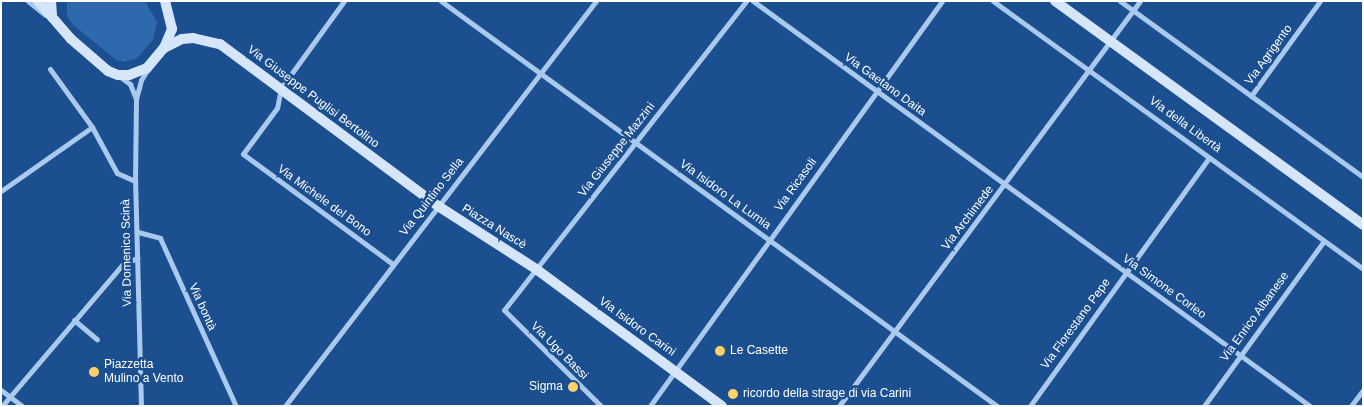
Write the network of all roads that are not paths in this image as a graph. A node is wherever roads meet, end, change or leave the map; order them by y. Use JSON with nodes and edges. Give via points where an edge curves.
{"nodes":[{"id":1,"x":28,"y":1,"type":"edge"},
{"id":2,"x":38,"y":1,"type":"edge"},
{"id":3,"x":51,"y":1,"type":"edge"},
{"id":4,"x":165,"y":1,"type":"edge"},
{"id":5,"x":344,"y":1,"type":"edge"},
{"id":6,"x":441,"y":1,"type":"edge"},
{"id":7,"x":596,"y":1,"type":"edge"},
{"id":8,"x":746,"y":1,"type":"edge"},
{"id":9,"x":753,"y":1,"type":"edge"},
{"id":10,"x":942,"y":1,"type":"edge"},
{"id":11,"x":994,"y":1,"type":"edge"},
{"id":12,"x":1055,"y":1,"type":"edge"},
{"id":13,"x":1120,"y":1,"type":"edge"},
{"id":14,"x":1140,"y":1,"type":"edge"},
{"id":15,"x":1320,"y":1,"type":"edge"},
{"id":16,"x":1133,"y":11,"type":"junction"},
{"id":17,"x":55,"y":21,"type":"junction"},
{"id":18,"x":1111,"y":42,"type":"junction"},
{"id":19,"x":164,"y":48,"type":"junction"},
{"id":20,"x":154,"y":61,"type":"junction"},
{"id":21,"x":50,"y":69,"type":"dead end"},
{"id":22,"x":1089,"y":71,"type":"junction"},
{"id":23,"x":540,"y":74,"type":"junction"},
{"id":24,"x":118,"y":75,"type":"junction"},
{"id":25,"x":281,"y":88,"type":"junction"},
{"id":26,"x":876,"y":91,"type":"junction"},
{"id":27,"x":1250,"y":96,"type":"junction"},
{"id":28,"x":136,"y":99,"type":"junction"},
{"id":29,"x":92,"y":127,"type":"junction"},
{"id":30,"x":636,"y":143,"type":"junction"},
{"id":31,"x":1209,"y":158,"type":"junction"},
{"id":32,"x":1363,"y":178,"type":"edge"},
{"id":33,"x":135,"y":181,"type":"junction"},
{"id":34,"x":1005,"y":186,"type":"junction"},
{"id":35,"x":1,"y":191,"type":"edge"},
{"id":36,"x":438,"y":206,"type":"junction"},
{"id":37,"x":1363,"y":225,"type":"edge"},
{"id":38,"x":138,"y":232,"type":"junction"},
{"id":39,"x":769,"y":240,"type":"junction"},
{"id":40,"x":1324,"y":241,"type":"junction"},
{"id":41,"x":137,"y":258,"type":"junction"},
{"id":42,"x":393,"y":264,"type":"junction"},
{"id":43,"x":536,"y":269,"type":"junction"},
{"id":44,"x":1363,"y":269,"type":"edge"},
{"id":45,"x":1126,"y":272,"type":"junction"},
{"id":46,"x":504,"y":310,"type":"joint"},
{"id":47,"x":74,"y":320,"type":"junction"},
{"id":48,"x":895,"y":331,"type":"junction"},
{"id":49,"x":97,"y":339,"type":"dead end"},
{"id":50,"x":1240,"y":354,"type":"junction"},
{"id":51,"x":675,"y":371,"type":"junction"},
{"id":52,"x":1,"y":390,"type":"edge"},
{"id":53,"x":1363,"y":390,"type":"edge"},
{"id":54,"x":10,"y":396,"type":"junction"},
{"id":55,"x":2,"y":406,"type":"edge"},
{"id":56,"x":22,"y":406,"type":"edge"},
{"id":57,"x":141,"y":406,"type":"edge"},
{"id":58,"x":236,"y":406,"type":"edge"},
{"id":59,"x":285,"y":406,"type":"edge"},
{"id":60,"x":601,"y":406,"type":"edge"},
{"id":61,"x":650,"y":406,"type":"edge"},
{"id":62,"x":722,"y":406,"type":"edge"},
{"id":63,"x":839,"y":406,"type":"edge"},
{"id":64,"x":997,"y":406,"type":"edge"},
{"id":65,"x":1030,"y":406,"type":"edge"},
{"id":66,"x":1204,"y":406,"type":"edge"},
{"id":67,"x":1310,"y":406,"type":"edge"},
{"id":68,"x":1351,"y":406,"type":"edge"}],
"edges":[{"from":1,"to":17,"type":"street"},
{"from":2,"to":17,"type":"street"},
{"from":3,"to":17,"type":"street"},
{"from":4,"to":19,"type":"street","via":[[172,29]]},
{"from":5,"to":25,"type":"street"},
{"from":6,"to":23,"type":"street","name":"Via Isidoro La Lumia"},
{"from":7,"to":23,"type":"street","name":"Via Quintino Sella"},
{"from":8,"to":30,"type":"street","name":"Via Giuseppe Mazzini"},
{"from":9,"to":26,"type":"street","name":"Via Gaetano Daita"},
{"from":10,"to":26,"type":"street","name":"Via Ricasoli"},
{"from":11,"to":22,"type":"street","name":"Via della Libertà"},
{"from":12,"to":18,"type":"street","name":"Via della Libertà"},
{"from":13,"to":16,"type":"street"},
{"from":14,"to":16,"type":"street","name":"Via Archimede"},
{"from":15,"to":27,"type":"street","name":"Via Agrigento"},
{"from":16,"to":18,"type":"street","name":"Via Archimede"},
{"from":16,"to":27,"type":"street"},
{"from":17,"to":24,"type":"street","via":[[92,58]]},
{"from":18,"to":22,"type":"street","name":"Via Archimede"},
{"from":18,"to":37,"type":"street","name":"Via della Libertà"},
{"from":19,"to":20,"type":"street"},
{"from":19,"to":25,"type":"street","name":"Via Giuseppe Puglisi Bertolino","via":[[182,39],[193,38],[220,44]]},
{"from":20,"to":24,"type":"street","via":[[138,73]]},
{"from":20,"to":28,"type":"street","name":"Via Domenico Scinà","via":[[141,80]]},
{"from":21,"to":29,"type":"street"},
{"from":22,"to":31,"type":"street","name":"Via della Libertà"},
{"from":22,"to":34,"type":"street","name":"Via Archimede"},
{"from":23,"to":30,"type":"street","name":"Via Isidoro La Lumia"},
{"from":23,"to":36,"type":"street","name":"Via Quintino Sella"},
{"from":24,"to":28,"type":"street","via":[[130,84]]},
{"from":25,"to":36,"type":"street","name":"Via Giuseppe Puglisi Bertolino"},
{"from":25,"to":42,"type":"street","name":"Via Michele del Bono","via":[[277,108],[243,154]]},
{"from":26,"to":34,"type":"street","name":"Via Gaetano Daita"},
{"from":26,"to":39,"type":"street","name":"Via Ricasoli"},
{"from":27,"to":32,"type":"street"},
{"from":28,"to":33,"type":"street","name":"Via Domenico Scinà"},
{"from":29,"to":33,"type":"street","via":[[117,173]]},
{"from":29,"to":35,"type":"street"},
{"from":30,"to":39,"type":"street","name":"Via Isidoro La Lumia"},
{"from":30,"to":43,"type":"street","name":"Via Giuseppe Mazzini"},
{"from":31,"to":40,"type":"street","name":"Via della Libertà"},
{"from":31,"to":45,"type":"street","name":"Via Florestano Pepe"},
{"from":33,"to":38,"type":"street","name":"Via Domenico Scinà"},
{"from":34,"to":45,"type":"street","name":"Via Simone Corleo"},
{"from":34,"to":48,"type":"street","name":"Via Archimede"},
{"from":36,"to":42,"type":"street","name":"Via Quintino Sella"},
{"from":36,"to":43,"type":"street","name":"Piazza Nascè"},
{"from":38,"to":41,"type":"street","name":"Via Domenico Scinà"},
{"from":38,"to":58,"type":"street","name":"Via bontà","via":[[160,238]]},
{"from":39,"to":48,"type":"street","name":"Via Isidoro La Lumia"},
{"from":39,"to":51,"type":"street","name":"Via Ricasoli"},
{"from":40,"to":44,"type":"street","name":"Via della Libertà"},
{"from":40,"to":50,"type":"street","name":"Via Enrico Albanese"},
{"from":41,"to":47,"type":"street","via":[[122,265]]},
{"from":41,"to":57,"type":"street","name":"Via Domenico Scinà"},
{"from":42,"to":59,"type":"street","name":"Via Quintino Sella"},
{"from":43,"to":46,"type":"street","name":"Via Giuseppe Mazzini"},
{"from":43,"to":51,"type":"street","name":"Via Isidoro Carini"},
{"from":45,"to":50,"type":"street","name":"Via Simone Corleo"},
{"from":45,"to":65,"type":"street","name":"Via Florestano Pepe"},
{"from":46,"to":60,"type":"street","name":"Via Ugo Bassi"},
{"from":47,"to":49,"type":"street"},
{"from":47,"to":54,"type":"street"},
{"from":48,"to":63,"type":"street","name":"Via Archimede"},
{"from":48,"to":64,"type":"street","name":"Via Isidoro La Lumia"},
{"from":50,"to":66,"type":"street","name":"Via Enrico Albanese"},
{"from":50,"to":67,"type":"street","name":"Via Simone Corleo"},
{"from":51,"to":61,"type":"street","name":"Via Ricasoli"},
{"from":51,"to":62,"type":"street","name":"Via Isidoro Carini"},
{"from":52,"to":54,"type":"street"},
{"from":53,"to":68,"type":"street"},
{"from":54,"to":55,"type":"street"},
{"from":54,"to":56,"type":"street"}]}
